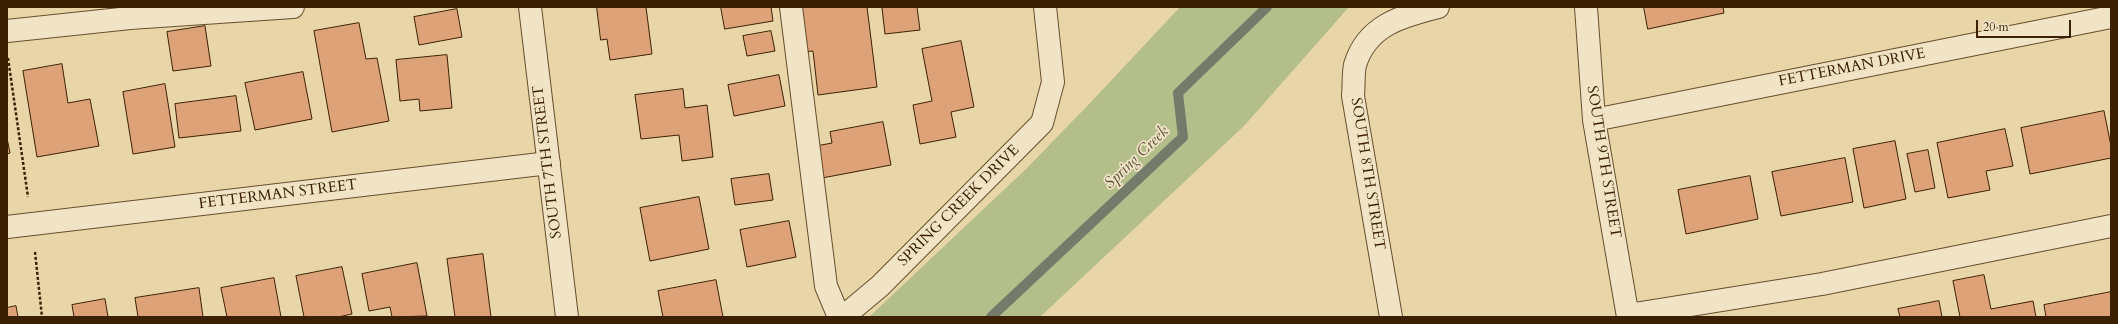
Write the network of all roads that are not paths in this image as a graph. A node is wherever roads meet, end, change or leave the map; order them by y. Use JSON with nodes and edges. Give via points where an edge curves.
{"nodes":[{"id":1,"x":293,"y":7,"type":"edge"},
{"id":2,"x":530,"y":7,"type":"edge"},
{"id":3,"x":791,"y":7,"type":"edge"},
{"id":4,"x":1045,"y":7,"type":"edge"},
{"id":5,"x":1438,"y":7,"type":"edge"},
{"id":6,"x":1586,"y":7,"type":"edge"},
{"id":7,"x":2111,"y":17,"type":"edge"},
{"id":8,"x":7,"y":31,"type":"edge"},
{"id":9,"x":1594,"y":120,"type":"junction"},
{"id":10,"x":549,"y":163,"type":"junction"},
{"id":11,"x":2111,"y":226,"type":"edge"},
{"id":12,"x":7,"y":227,"type":"edge"},
{"id":13,"x":1628,"y":316,"type":"edge"},
{"id":14,"x":567,"y":317,"type":"edge"},
{"id":15,"x":839,"y":317,"type":"edge"},
{"id":16,"x":843,"y":317,"type":"edge"},
{"id":17,"x":1391,"y":317,"type":"edge"}],
"edges":[{"from":1,"to":8,"type":"street","via":[[130,18]]},
{"from":2,"to":10,"type":"street","name":"SOUTH 7TH STREET"},
{"from":3,"to":15,"type":"street","via":[[826,286]]},
{"from":4,"to":16,"type":"street","name":"SPRING CREEK DRIVE","via":[[1053,82],[1042,123],[880,286]]},
{"from":5,"to":17,"type":"street","name":"SOUTH 8TH STREET","via":[[1409,14],[1380,27],[1364,46],[1355,66],[1354,96]]},
{"from":6,"to":9,"type":"street","name":"SOUTH 9TH STREET"},
{"from":7,"to":9,"type":"street","name":"FETTERMAN DRIVE"},
{"from":9,"to":13,"type":"street","name":"SOUTH 9TH STREET"},
{"from":10,"to":12,"type":"street","name":"FETTERMAN STREET"},
{"from":10,"to":14,"type":"street","name":"SOUTH 7TH STREET"},
{"from":11,"to":13,"type":"street","via":[[1822,284]]}]}
